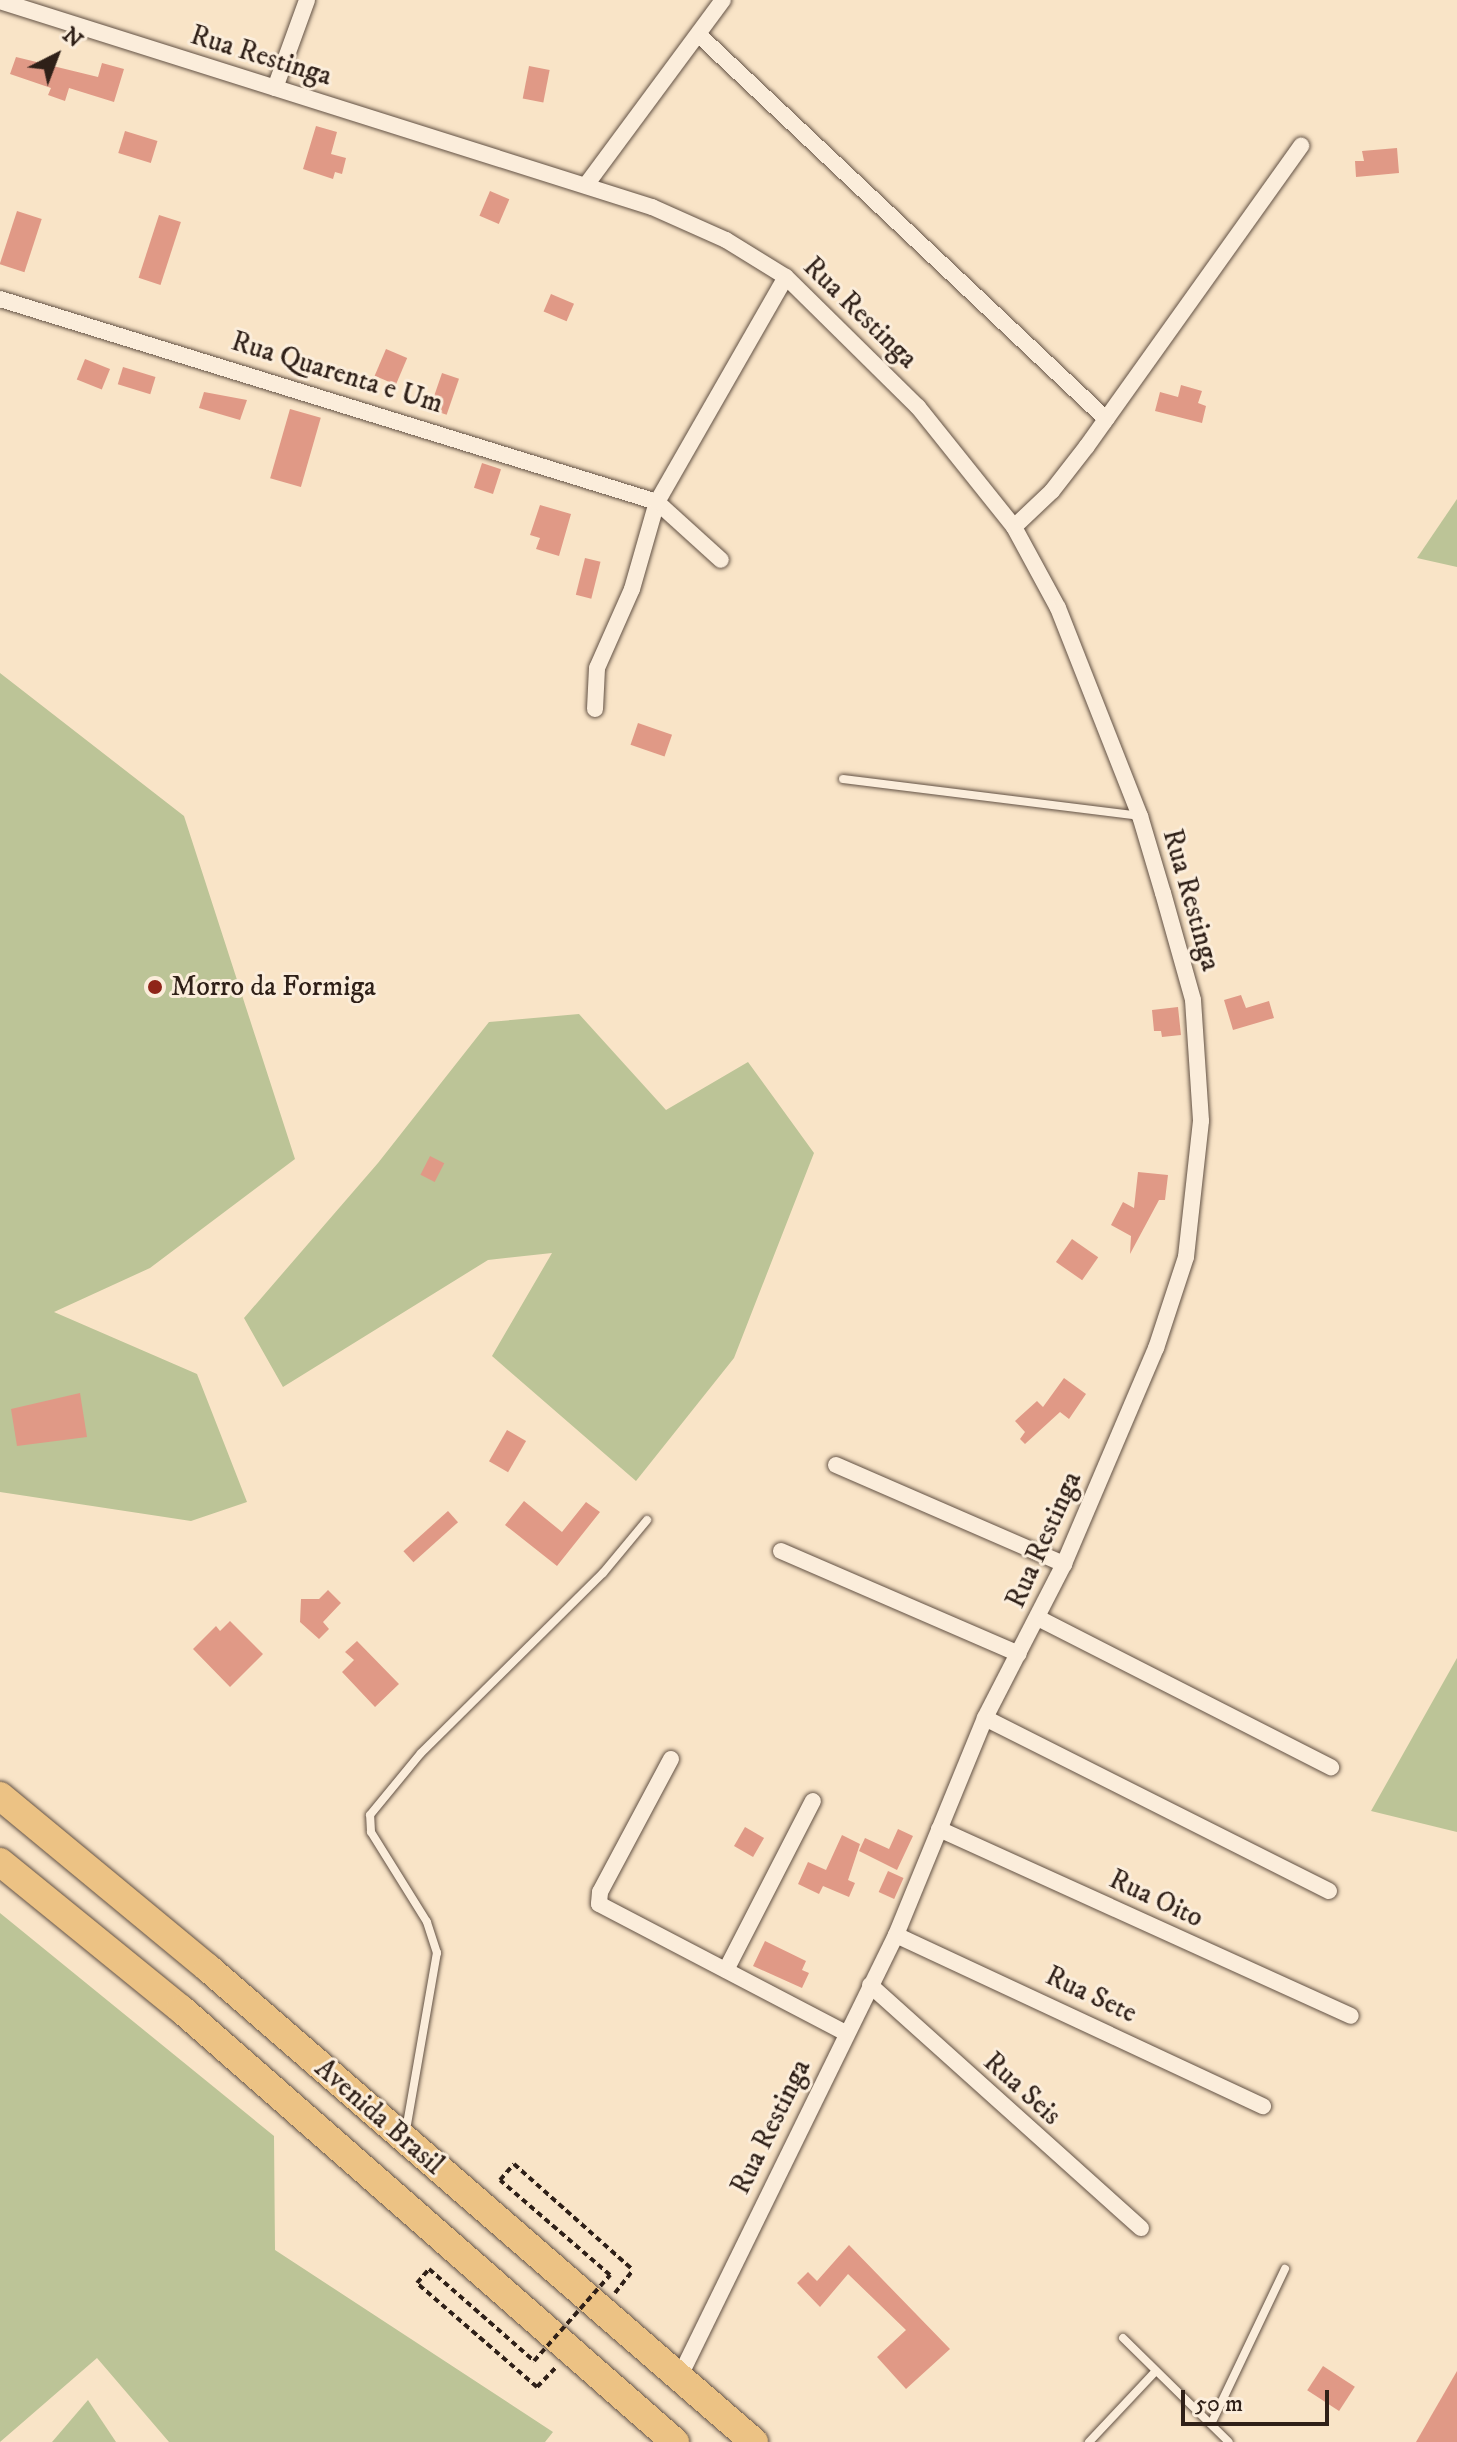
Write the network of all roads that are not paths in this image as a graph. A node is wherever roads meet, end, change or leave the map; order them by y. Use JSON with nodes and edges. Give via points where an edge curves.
{"nodes":[{"id":1,"x":307,"y":0,"type":"edge"},
{"id":2,"x":723,"y":0,"type":"edge"},
{"id":3,"x":0,"y":1,"type":"edge"},
{"id":4,"x":699,"y":35,"type":"junction"},
{"id":5,"x":275,"y":88,"type":"junction"},
{"id":6,"x":1301,"y":146,"type":"dead end"},
{"id":7,"x":586,"y":185,"type":"junction"},
{"id":8,"x":786,"y":277,"type":"junction"},
{"id":9,"x":0,"y":299,"type":"edge"},
{"id":10,"x":1106,"y":419,"type":"junction"},
{"id":11,"x":657,"y":502,"type":"junction"},
{"id":12,"x":1014,"y":527,"type":"junction"},
{"id":13,"x":721,"y":560,"type":"dead end"},
{"id":14,"x":595,"y":709,"type":"dead end"},
{"id":15,"x":843,"y":779,"type":"dead end"},
{"id":16,"x":1140,"y":816,"type":"junction"},
{"id":17,"x":836,"y":1465,"type":"dead end"},
{"id":18,"x":647,"y":1520,"type":"dead end"},
{"id":19,"x":781,"y":1551,"type":"dead end"},
{"id":20,"x":1064,"y":1564,"type":"junction"},
{"id":21,"x":1038,"y":1618,"type":"junction"},
{"id":22,"x":1019,"y":1654,"type":"junction"},
{"id":23,"x":985,"y":1718,"type":"junction"},
{"id":24,"x":671,"y":1759,"type":"dead end"},
{"id":25,"x":1331,"y":1767,"type":"dead end"},
{"id":26,"x":0,"y":1796,"type":"edge"},
{"id":27,"x":813,"y":1801,"type":"dead end"},
{"id":28,"x":939,"y":1829,"type":"junction"},
{"id":29,"x":0,"y":1862,"type":"edge"},
{"id":30,"x":1329,"y":1891,"type":"dead end"},
{"id":31,"x":896,"y":1935,"type":"junction"},
{"id":32,"x":726,"y":1970,"type":"junction"},
{"id":33,"x":870,"y":1985,"type":"junction"},
{"id":34,"x":1351,"y":2016,"type":"dead end"},
{"id":35,"x":846,"y":2033,"type":"junction"},
{"id":36,"x":1263,"y":2106,"type":"dead end"},
{"id":37,"x":405,"y":2139,"type":"junction"},
{"id":38,"x":1141,"y":2228,"type":"dead end"},
{"id":39,"x":1285,"y":2269,"type":"dead end"},
{"id":40,"x":1123,"y":2338,"type":"dead end"},
{"id":41,"x":1154,"y":2373,"type":"junction"},
{"id":42,"x":679,"y":2377,"type":"junction"},
{"id":43,"x":1211,"y":2424,"type":"junction"},
{"id":44,"x":675,"y":2442,"type":"edge"},
{"id":45,"x":754,"y":2442,"type":"edge"},
{"id":46,"x":1089,"y":2442,"type":"edge"},
{"id":47,"x":1229,"y":2442,"type":"edge"}],
"edges":[{"from":1,"to":5,"type":"street"},
{"from":2,"to":4,"type":"street"},
{"from":3,"to":5,"type":"street","name":"Rua Restinga"},
{"from":4,"to":7,"type":"street"},
{"from":4,"to":10,"type":"street"},
{"from":5,"to":7,"type":"street","name":"Rua Restinga"},
{"from":6,"to":10,"type":"street"},
{"from":7,"to":8,"type":"street","name":"Rua Restinga","via":[[689,223]]},
{"from":8,"to":11,"type":"street"},
{"from":8,"to":12,"type":"street","name":"Rua Restinga","via":[[918,407]]},
{"from":9,"to":11,"type":"street","name":"Rua Quarenta e Um"},
{"from":10,"to":12,"type":"street","via":[[1052,491]]},
{"from":11,"to":13,"type":"street","name":"Rua Quarenta e Um"},
{"from":11,"to":14,"type":"street","via":[[637,577],[597,668]]},
{"from":12,"to":16,"type":"street","name":"Rua Restinga","via":[[1058,608]]},
{"from":15,"to":16,"type":"lane"},
{"from":16,"to":20,"type":"street","name":"Rua Restinga","via":[[1193,1000],[1201,1121],[1196,1190],[1186,1257],[1156,1348]]},
{"from":17,"to":20,"type":"street"},
{"from":18,"to":37,"type":"lane","via":[[603,1573],[421,1753],[370,1815],[371,1832],[427,1922],[437,1953]]},
{"from":19,"to":22,"type":"street"},
{"from":20,"to":21,"type":"street","name":"Rua Restinga"},
{"from":21,"to":22,"type":"street","name":"Rua Restinga"},
{"from":21,"to":25,"type":"street"},
{"from":22,"to":23,"type":"street","name":"Rua Restinga"},
{"from":23,"to":28,"type":"street","name":"Rua Restinga"},
{"from":23,"to":30,"type":"street"},
{"from":24,"to":32,"type":"street","via":[[598,1899],[609,1914]]},
{"from":26,"to":37,"type":"highway","name":"Avenida Brasil"},
{"from":27,"to":32,"type":"street"},
{"from":28,"to":31,"type":"street","name":"Rua Restinga"},
{"from":28,"to":34,"type":"street","name":"Rua Oito"},
{"from":29,"to":44,"type":"highway","name":"Avenida Brasil","via":[[181,2009]]},
{"from":31,"to":33,"type":"street","name":"Rua Restinga"},
{"from":31,"to":36,"type":"street","name":"Rua Sete"},
{"from":32,"to":35,"type":"street"},
{"from":33,"to":35,"type":"street","name":"Rua Restinga"},
{"from":33,"to":38,"type":"street","name":"Rua Seis"},
{"from":35,"to":42,"type":"street","name":"Rua Restinga"},
{"from":37,"to":42,"type":"highway","name":"Avenida Brasil"},
{"from":39,"to":43,"type":"lane"},
{"from":40,"to":41,"type":"lane"},
{"from":41,"to":43,"type":"lane"},
{"from":41,"to":46,"type":"lane"},
{"from":42,"to":45,"type":"highway","name":"Avenida Brasil"},
{"from":43,"to":47,"type":"lane"}]}
